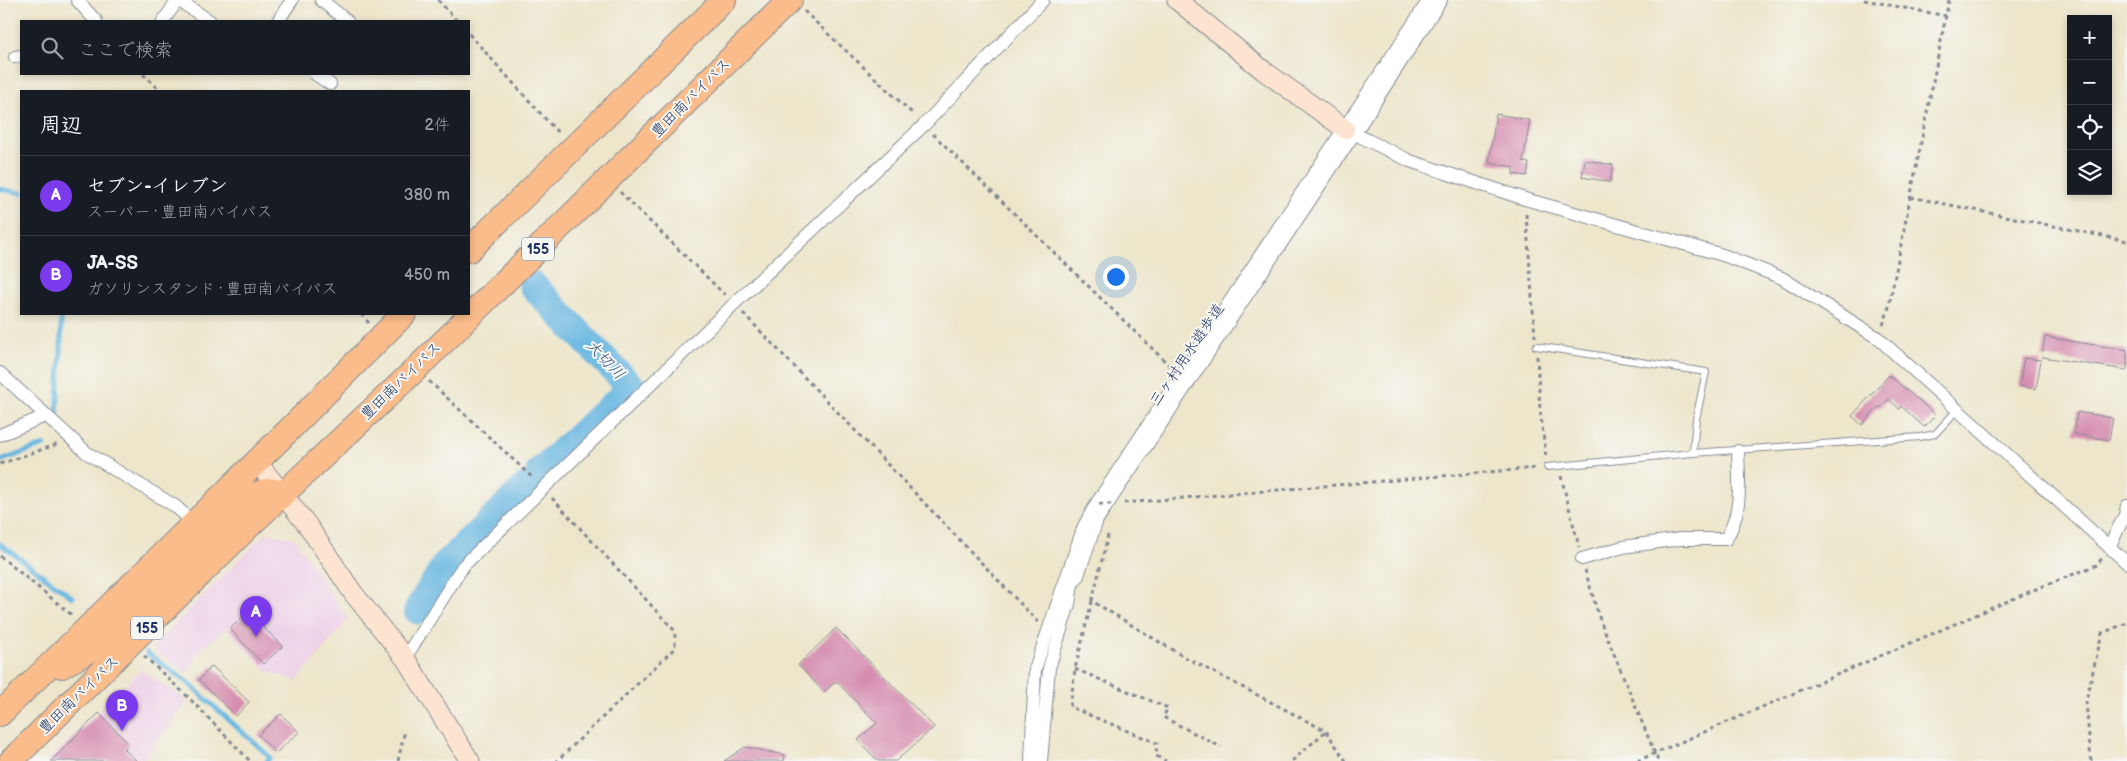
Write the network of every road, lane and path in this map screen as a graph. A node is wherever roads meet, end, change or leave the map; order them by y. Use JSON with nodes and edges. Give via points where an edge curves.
{"nodes":[{"id":1,"x":77,"y":0,"type":"edge"},
{"id":2,"x":178,"y":0,"type":"edge"},
{"id":3,"x":292,"y":0,"type":"edge"},
{"id":4,"x":321,"y":0,"type":"edge"},
{"id":5,"x":438,"y":0,"type":"edge"},
{"id":6,"x":724,"y":0,"type":"edge"},
{"id":7,"x":1043,"y":0,"type":"edge"},
{"id":8,"x":1177,"y":0,"type":"edge"},
{"id":9,"x":1429,"y":0,"type":"edge"},
{"id":10,"x":1441,"y":0,"type":"edge"},
{"id":11,"x":1864,"y":0,"type":"edge"},
{"id":12,"x":1949,"y":0,"type":"edge"},
{"id":13,"x":795,"y":3,"type":"edge"},
{"id":14,"x":1946,"y":16,"type":"junction"},
{"id":15,"x":95,"y":20,"type":"edge"},
{"id":16,"x":164,"y":20,"type":"edge"},
{"id":17,"x":208,"y":20,"type":"edge"},
{"id":18,"x":279,"y":20,"type":"edge"},
{"id":19,"x":346,"y":20,"type":"edge"},
{"id":20,"x":456,"y":20,"type":"edge"},
{"id":21,"x":470,"y":35,"type":"edge"},
{"id":22,"x":144,"y":75,"type":"edge"},
{"id":23,"x":316,"y":75,"type":"edge"},
{"id":24,"x":330,"y":84,"type":"dead end"},
{"id":25,"x":160,"y":90,"type":"edge"},
{"id":26,"x":924,"y":125,"type":"junction"},
{"id":27,"x":1350,"y":132,"type":"junction"},
{"id":28,"x":572,"y":149,"type":"junction"},
{"id":29,"x":608,"y":180,"type":"junction"},
{"id":30,"x":1911,"y":197,"type":"junction"},
{"id":31,"x":1525,"y":199,"type":"junction"},
{"id":32,"x":2127,"y":242,"type":"edge"},
{"id":33,"x":470,"y":249,"type":"edge"},
{"id":34,"x":734,"y":304,"type":"junction"},
{"id":35,"x":403,"y":315,"type":"edge"},
{"id":36,"x":1878,"y":338,"type":"junction"},
{"id":37,"x":1536,"y":346,"type":"junction"},
{"id":38,"x":416,"y":369,"type":"junction"},
{"id":39,"x":0,"y":374,"type":"edge"},
{"id":40,"x":1181,"y":376,"type":"junction"},
{"id":41,"x":1958,"y":409,"type":"junction"},
{"id":42,"x":45,"y":416,"type":"junction"},
{"id":43,"x":0,"y":435,"type":"edge"},
{"id":44,"x":70,"y":440,"type":"junction"},
{"id":45,"x":1738,"y":451,"type":"junction"},
{"id":46,"x":1693,"y":452,"type":"junction"},
{"id":47,"x":257,"y":462,"type":"junction"},
{"id":48,"x":0,"y":464,"type":"edge"},
{"id":49,"x":1547,"y":467,"type":"junction"},
{"id":50,"x":1558,"y":467,"type":"junction"},
{"id":51,"x":544,"y":488,"type":"junction"},
{"id":52,"x":282,"y":494,"type":"junction"},
{"id":53,"x":1099,"y":504,"type":"dead end"},
{"id":54,"x":1115,"y":504,"type":"junction"},
{"id":55,"x":2126,"y":512,"type":"edge"},
{"id":56,"x":1114,"y":513,"type":"dead end"},
{"id":57,"x":194,"y":523,"type":"junction"},
{"id":58,"x":1110,"y":530,"type":"dead end"},
{"id":59,"x":2109,"y":547,"type":"junction"},
{"id":60,"x":0,"y":556,"type":"edge"},
{"id":61,"x":1582,"y":559,"type":"junction"},
{"id":62,"x":2127,"y":563,"type":"edge"},
{"id":63,"x":1092,"y":602,"type":"junction"},
{"id":64,"x":2127,"y":623,"type":"edge"},
{"id":65,"x":89,"y":628,"type":"junction"},
{"id":66,"x":1048,"y":632,"type":"junction"},
{"id":67,"x":131,"y":644,"type":"junction"},
{"id":68,"x":405,"y":658,"type":"junction"},
{"id":69,"x":1075,"y":669,"type":"junction"},
{"id":70,"x":23,"y":692,"type":"junction"},
{"id":71,"x":0,"y":714,"type":"edge"},
{"id":72,"x":404,"y":730,"type":"dead end"},
{"id":73,"x":1326,"y":732,"type":"junction"},
{"id":74,"x":1221,"y":747,"type":"dead end"},
{"id":75,"x":1654,"y":753,"type":"junction"},
{"id":76,"x":11,"y":761,"type":"edge"},
{"id":77,"x":250,"y":761,"type":"edge"},
{"id":78,"x":398,"y":761,"type":"edge"},
{"id":79,"x":470,"y":761,"type":"edge"},
{"id":80,"x":558,"y":761,"type":"edge"},
{"id":81,"x":1031,"y":761,"type":"edge"},
{"id":82,"x":1041,"y":761,"type":"edge"},
{"id":83,"x":1166,"y":761,"type":"edge"},
{"id":84,"x":1292,"y":761,"type":"edge"},
{"id":85,"x":1346,"y":761,"type":"edge"},
{"id":86,"x":1637,"y":761,"type":"edge"},
{"id":87,"x":1658,"y":761,"type":"edge"},
{"id":88,"x":2092,"y":761,"type":"edge"}],
"edges":[{"from":1,"to":15,"type":"street"},
{"from":2,"to":16,"type":"street"},
{"from":2,"to":17,"type":"street"},
{"from":3,"to":18,"type":"street"},
{"from":4,"to":19,"type":"street"},
{"from":5,"to":20,"type":"path"},
{"from":6,"to":28,"type":"highway"},
{"from":7,"to":26,"type":"street"},
{"from":8,"to":27,"type":"street","via":[[1264,72]]},
{"from":9,"to":27,"type":"street"},
{"from":10,"to":27,"type":"street","name":"三ヶ村用水遊歩道"},
{"from":11,"to":14,"type":"path"},
{"from":12,"to":14,"type":"path"},
{"from":13,"to":26,"type":"path"},
{"from":13,"to":29,"type":"highway","name":"豊田南バイパス","number":"155"},
{"from":14,"to":30,"type":"path"},
{"from":21,"to":28,"type":"path"},
{"from":22,"to":25,"type":"path"},
{"from":23,"to":24,"type":"street"},
{"from":26,"to":34,"type":"street"},
{"from":26,"to":40,"type":"path"},
{"from":27,"to":31,"type":"street","via":[[1410,161]]},
{"from":27,"to":40,"type":"street"},
{"from":27,"to":82,"type":"street","name":"三ヶ村用水遊歩道","via":[[1097,520],[1072,584],[1069,604],[1048,668]]},
{"from":28,"to":33,"type":"highway"},
{"from":29,"to":34,"type":"path"},
{"from":29,"to":38,"type":"highway","name":"豊田南バイパス","number":"155"},
{"from":30,"to":32,"type":"path"},
{"from":30,"to":36,"type":"path","via":[[1888,311]]},
{"from":31,"to":36,"type":"street","via":[[1723,255],[1782,278]]},
{"from":31,"to":37,"type":"path"},
{"from":34,"to":51,"type":"street"},
{"from":34,"to":66,"type":"path"},
{"from":35,"to":47,"type":"highway","number":"155"},
{"from":36,"to":41,"type":"street"},
{"from":37,"to":46,"type":"lane","via":[[1706,372]]},
{"from":37,"to":49,"type":"path"},
{"from":38,"to":51,"type":"path"},
{"from":38,"to":52,"type":"highway","name":"豊田南バイパス","number":"155"},
{"from":39,"to":42,"type":"street"},
{"from":40,"to":66,"type":"street","via":[[1084,526]]},
{"from":41,"to":45,"type":"lane","via":[[1935,434],[1920,437]]},
{"from":41,"to":59,"type":"street"},
{"from":42,"to":43,"type":"street"},
{"from":42,"to":44,"type":"street"},
{"from":44,"to":48,"type":"path"},
{"from":44,"to":57,"type":"street","via":[[175,506]]},
{"from":45,"to":46,"type":"lane"},
{"from":45,"to":61,"type":"street","via":[[1739,502],[1735,524],[1726,539],[1680,540],[1623,547]]},
{"from":46,"to":50,"type":"lane"},
{"from":47,"to":52,"type":"street"},
{"from":47,"to":57,"type":"highway","number":"155"},
{"from":49,"to":50,"type":"lane"},
{"from":49,"to":54,"type":"path"},
{"from":50,"to":61,"type":"path"},
{"from":51,"to":68,"type":"street","via":[[463,566]]},
{"from":51,"to":80,"type":"path","via":[[675,631],[675,648]]},
{"from":52,"to":67,"type":"highway","name":"豊田南バイパス","number":"155"},
{"from":52,"to":68,"type":"street","via":[[353,593]]},
{"from":52,"to":70,"type":"highway","number":"155","via":[[267,490],[253,496],[119,628]]},
{"from":53,"to":54,"type":"path","bridge":true},
{"from":54,"to":56,"type":"path"},
{"from":55,"to":59,"type":"street"},
{"from":57,"to":65,"type":"highway","number":"155"},
{"from":58,"to":63,"type":"path"},
{"from":59,"to":62,"type":"street"},
{"from":59,"to":75,"type":"path","via":[[2097,565]]},
{"from":60,"to":65,"type":"path"},
{"from":61,"to":75,"type":"path","via":[[1600,620]]},
{"from":63,"to":69,"type":"path"},
{"from":63,"to":73,"type":"path","via":[[1181,655]]},
{"from":64,"to":88,"type":"path","via":[[2102,633],[2086,701]]},
{"from":65,"to":70,"type":"highway","number":"155"},
{"from":66,"to":81,"type":"street","via":[[1035,669]]},
{"from":67,"to":76,"type":"highway","name":"豊田南バイパス","number":"155"},
{"from":67,"to":77,"type":"path"},
{"from":68,"to":79,"type":"street"},
{"from":69,"to":74,"type":"path","via":[[1168,708],[1164,717]]},
{"from":69,"to":83,"type":"path","via":[[1070,707],[1157,742],[1156,756]]},
{"from":70,"to":71,"type":"highway","number":"155"},
{"from":72,"to":78,"type":"path"},
{"from":73,"to":84,"type":"path"},
{"from":73,"to":85,"type":"path"},
{"from":75,"to":86,"type":"path"},
{"from":75,"to":87,"type":"path"}]}
